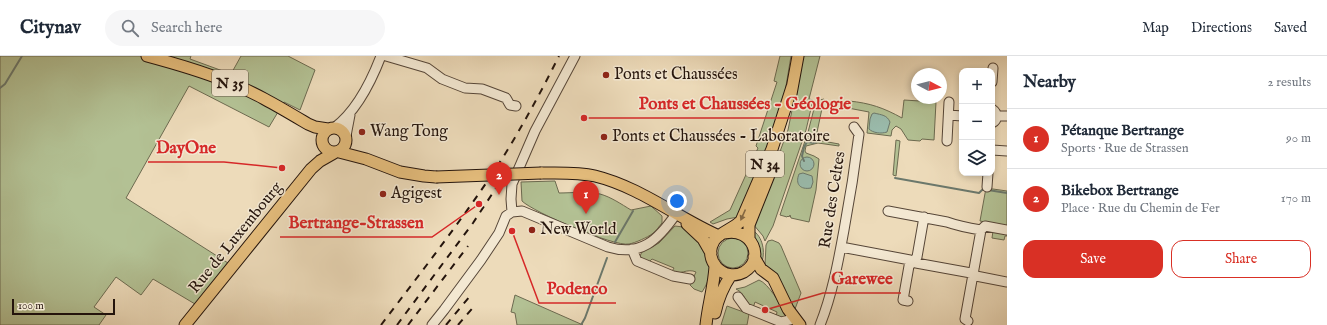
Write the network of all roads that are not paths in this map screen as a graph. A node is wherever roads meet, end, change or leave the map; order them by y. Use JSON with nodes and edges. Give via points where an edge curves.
{"nodes":[{"id":1,"x":147,"y":56,"type":"edge"},
{"id":2,"x":381,"y":56,"type":"edge"},
{"id":3,"x":386,"y":56,"type":"edge"},
{"id":4,"x":575,"y":56,"type":"edge"},
{"id":5,"x":798,"y":56,"type":"edge"},
{"id":6,"x":792,"y":87,"type":"junction"},
{"id":7,"x":949,"y":102,"type":"dead end"},
{"id":8,"x":516,"y":106,"type":"dead end"},
{"id":9,"x":350,"y":114,"type":"junction"},
{"id":10,"x":948,"y":115,"type":"junction"},
{"id":11,"x":959,"y":116,"type":"edge"},
{"id":12,"x":995,"y":116,"type":"edge"},
{"id":13,"x":1007,"y":116,"type":"edge"},
{"id":14,"x":854,"y":127,"type":"dead end"},
{"id":15,"x":327,"y":135,"type":"junction"},
{"id":16,"x":346,"y":138,"type":"junction"},
{"id":17,"x":947,"y":141,"type":"dead end"},
{"id":18,"x":995,"y":150,"type":"edge"},
{"id":19,"x":1007,"y":151,"type":"edge"},
{"id":20,"x":337,"y":152,"type":"junction"},
{"id":21,"x":366,"y":159,"type":"junction"},
{"id":22,"x":311,"y":169,"type":"junction"},
{"id":23,"x":988,"y":176,"type":"edge"},
{"id":24,"x":987,"y":187,"type":"dead end"},
{"id":25,"x":888,"y":211,"type":"dead end"},
{"id":26,"x":512,"y":212,"type":"junction"},
{"id":27,"x":676,"y":214,"type":"junction"},
{"id":28,"x":924,"y":218,"type":"junction"},
{"id":29,"x":981,"y":230,"type":"junction"},
{"id":30,"x":1007,"y":230,"type":"edge"},
{"id":31,"x":722,"y":234,"type":"junction"},
{"id":32,"x":749,"y":239,"type":"junction"},
{"id":33,"x":841,"y":247,"type":"junction"},
{"id":34,"x":632,"y":249,"type":"junction"},
{"id":35,"x":711,"y":253,"type":"junction"},
{"id":36,"x":754,"y":257,"type":"junction"},
{"id":37,"x":913,"y":262,"type":"junction"},
{"id":38,"x":715,"y":266,"type":"junction"},
{"id":39,"x":743,"y":272,"type":"junction"},
{"id":40,"x":731,"y":275,"type":"junction"},
{"id":41,"x":973,"y":275,"type":"junction"},
{"id":42,"x":690,"y":279,"type":"dead end"},
{"id":43,"x":1007,"y":282,"type":"edge"},
{"id":44,"x":738,"y":297,"type":"dead end"},
{"id":45,"x":908,"y":301,"type":"dead end"},
{"id":46,"x":784,"y":302,"type":"junction"},
{"id":47,"x":199,"y":307,"type":"junction"},
{"id":48,"x":968,"y":321,"type":"dead end"},
{"id":49,"x":797,"y":322,"type":"edge"},
{"id":50,"x":185,"y":325,"type":"edge"},
{"id":51,"x":194,"y":325,"type":"edge"},
{"id":52,"x":432,"y":325,"type":"edge"},
{"id":53,"x":706,"y":325,"type":"edge"},
{"id":54,"x":712,"y":325,"type":"edge"},
{"id":55,"x":820,"y":325,"type":"edge"}],
"edges":[{"from":1,"to":15,"type":"main road","number":"N 35","via":[[187,66],[225,80],[268,100]]},
{"from":2,"to":9,"type":"street","name":"Rue de Luxembourg","via":[[374,74]]},
{"from":3,"to":8,"type":"street","via":[[427,68],[442,80],[464,88],[482,89],[506,98],[510,105]]},
{"from":4,"to":26,"type":"street","via":[[535,131],[512,184]]},
{"from":5,"to":6,"type":"main road","number":"N 34"},
{"from":6,"to":31,"type":"main road","number":"N 34","one_way":true,"via":[[772,149],[741,221]]},
{"from":6,"to":32,"type":"main road","number":"N 34","via":[[789,116],[749,225]]},
{"from":7,"to":10,"type":"street"},
{"from":9,"to":15,"type":"street","name":"Rue de Luxembourg"},
{"from":9,"to":16,"type":"street","name":"Rue de Luxembourg"},
{"from":10,"to":11,"type":"street"},
{"from":10,"to":17,"type":"street"},
{"from":12,"to":13,"type":"street"},
{"from":14,"to":33,"type":"street","name":"Rue des Celtes","via":[[859,134]]},
{"from":15,"to":16,"type":"main road","via":[[339,129]]},
{"from":15,"to":20,"type":"main road","via":[[327,151]]},
{"from":15,"to":22,"type":"main road","name":"Rue de Luxembourg"},
{"from":16,"to":20,"type":"main road","via":[[344,147]]},
{"from":16,"to":21,"type":"main road"},
{"from":18,"to":19,"type":"street"},
{"from":20,"to":21,"type":"main road"},
{"from":20,"to":22,"type":"main road","name":"Rue de Luxembourg"},
{"from":21,"to":27,"type":"main road","bridge":true,"via":[[400,172],[436,177],[584,174],[606,179]]},
{"from":22,"to":47,"type":"main road","name":"Rue de Luxembourg"},
{"from":23,"to":24,"type":"street"},
{"from":25,"to":28,"type":"street"},
{"from":26,"to":34,"type":"street","via":[[522,211],[608,247]]},
{"from":26,"to":52,"type":"street","via":[[506,216],[499,233],[481,260]]},
{"from":27,"to":31,"type":"main road"},
{"from":27,"to":34,"type":"street","via":[[654,241]]},
{"from":27,"to":35,"type":"main road","via":[[703,239]]},
{"from":28,"to":29,"type":"street"},
{"from":28,"to":37,"type":"street"},
{"from":29,"to":30,"type":"street","via":[[985,226]]},
{"from":29,"to":41,"type":"street"},
{"from":31,"to":32,"type":"main road","via":[[738,232]]},
{"from":31,"to":35,"type":"main road","number":"N 34","via":[[714,241]]},
{"from":32,"to":36,"type":"main road","number":"N 34"},
{"from":33,"to":37,"type":"street"},
{"from":33,"to":55,"type":"street","name":"Rue des Celtes","via":[[831,293]]},
{"from":34,"to":42,"type":"street","via":[[637,261],[673,276]]},
{"from":35,"to":38,"type":"main road"},
{"from":36,"to":39,"type":"main road","via":[[752,264]]},
{"from":36,"to":46,"type":"main road","via":[[762,269],[773,278]]},
{"from":37,"to":41,"type":"street"},
{"from":37,"to":45,"type":"street","via":[[909,266],[903,300]]},
{"from":38,"to":40,"type":"main road","via":[[725,274]]},
{"from":38,"to":53,"type":"main road"},
{"from":39,"to":40,"type":"main road"},
{"from":39,"to":46,"type":"main road","via":[[758,275],[766,280]]},
{"from":40,"to":54,"type":"main road","via":[[718,300]]},
{"from":41,"to":43,"type":"street"},
{"from":41,"to":48,"type":"street","via":[[965,319]]},
{"from":44,"to":49,"type":"street","via":[[746,308],[781,322]]},
{"from":46,"to":49,"type":"main road"},
{"from":47,"to":50,"type":"main road","name":"Rue de Luxembourg"},
{"from":47,"to":51,"type":"street","name":"Rue de Luxembourg"}]}
